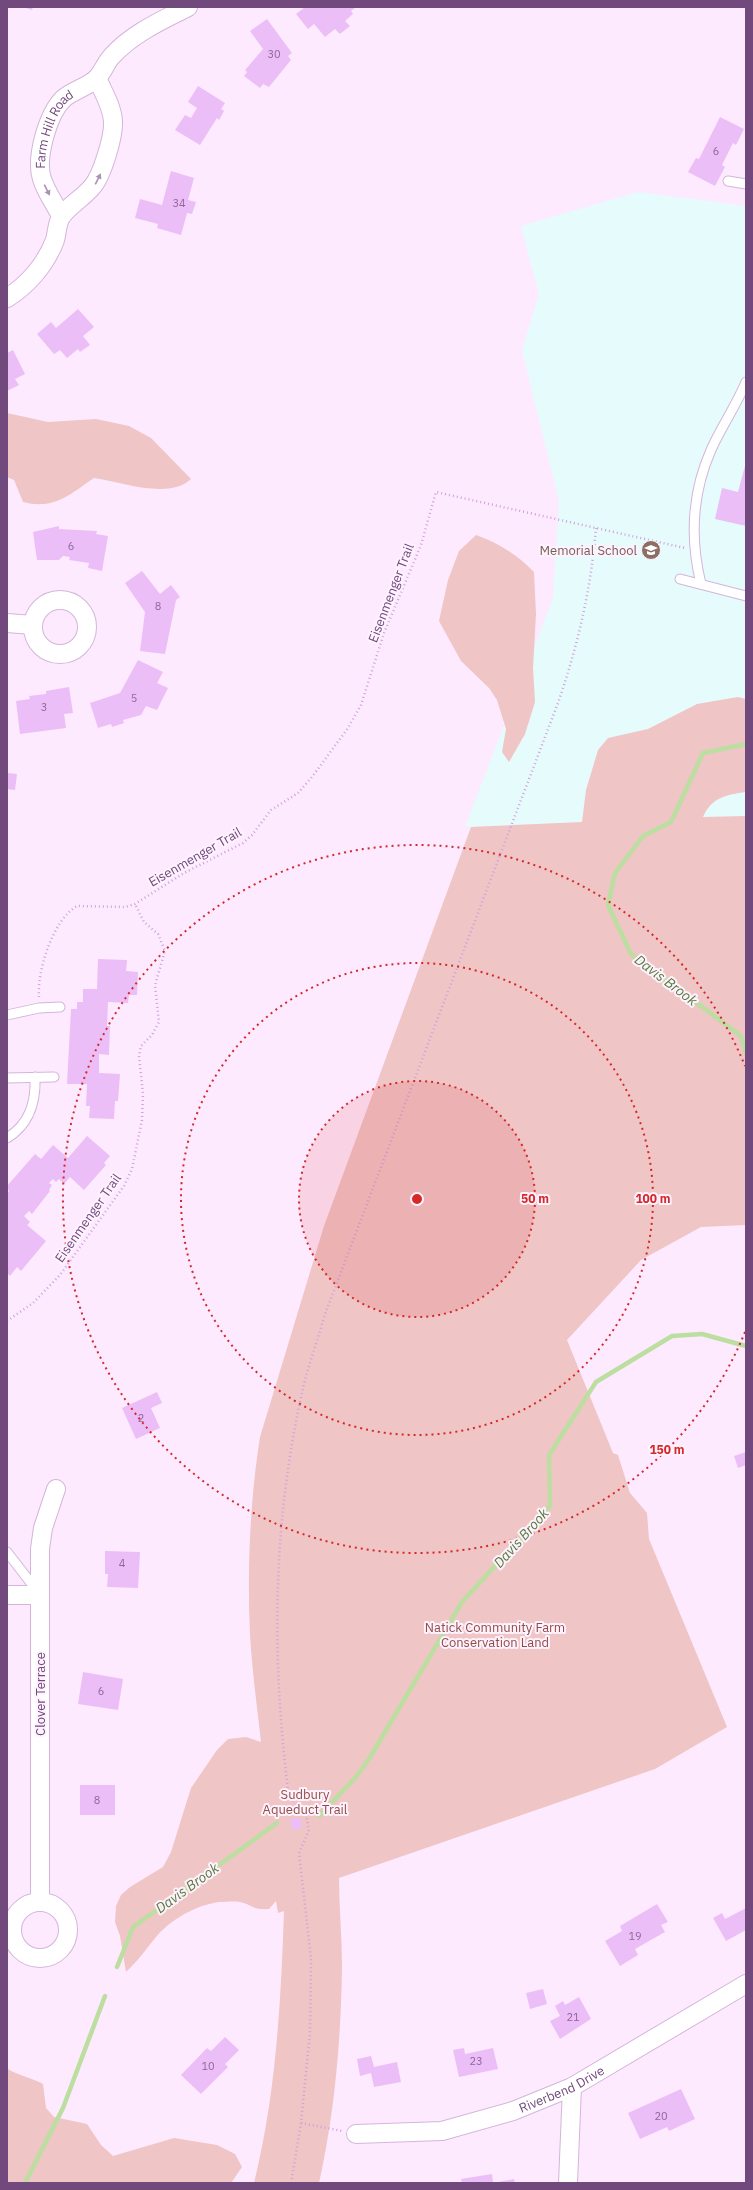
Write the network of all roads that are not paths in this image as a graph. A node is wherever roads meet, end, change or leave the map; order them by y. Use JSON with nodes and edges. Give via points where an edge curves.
{"nodes":[{"id":1,"x":188,"y":7,"type":"edge"},
{"id":2,"x":97,"y":78,"type":"junction"},
{"id":3,"x":728,"y":181,"type":"dead end"},
{"id":4,"x":746,"y":184,"type":"edge"},
{"id":5,"x":61,"y":216,"type":"junction"},
{"id":6,"x":7,"y":298,"type":"edge"},
{"id":7,"x":746,"y":382,"type":"edge"},
{"id":8,"x":680,"y":579,"type":"dead end"},
{"id":9,"x":701,"y":584,"type":"junction"},
{"id":10,"x":746,"y":596,"type":"edge"},
{"id":11,"x":7,"y":623,"type":"edge"},
{"id":12,"x":33,"y":625,"type":"dead end"},
{"id":13,"x":60,"y":1006,"type":"dead end"},
{"id":14,"x":7,"y":1015,"type":"edge"},
{"id":15,"x":35,"y":1077,"type":"junction"},
{"id":16,"x":54,"y":1077,"type":"dead end"},
{"id":17,"x":7,"y":1078,"type":"edge"},
{"id":18,"x":7,"y":1138,"type":"edge"},
{"id":19,"x":56,"y":1489,"type":"dead end"},
{"id":20,"x":7,"y":1552,"type":"edge"},
{"id":21,"x":7,"y":1595,"type":"edge"},
{"id":22,"x":40,"y":1595,"type":"junction"},
{"id":23,"x":40,"y":1902,"type":"dead end"},
{"id":24,"x":746,"y":1984,"type":"edge"},
{"id":25,"x":572,"y":2087,"type":"junction"},
{"id":26,"x":356,"y":2134,"type":"road end"},
{"id":27,"x":568,"y":2183,"type":"edge"}],
"edges":[{"from":1,"to":2,"type":"street","name":"Farm Hill Road","via":[[139,33],[124,44]]},
{"from":5,"to":2,"type":"street","name":"Farm Hill Road","one_way":true,"via":[[95,184],[101,173],[112,132],[111,112]]},
{"from":2,"to":5,"type":"street","name":"Farm Hill Road","one_way":true,"via":[[64,99],[50,121],[40,155],[42,179]]},
{"from":3,"to":4,"type":"lane"},
{"from":5,"to":6,"type":"street","via":[[55,241],[39,269],[27,283]]},
{"from":7,"to":9,"type":"lane","via":[[711,450],[697,490],[695,550]]},
{"from":8,"to":9,"type":"lane"},
{"from":9,"to":10,"type":"lane"},
{"from":11,"to":12,"type":"street"},
{"from":13,"to":14,"type":"lane"},
{"from":15,"to":16,"type":"lane"},
{"from":15,"to":17,"type":"lane"},
{"from":15,"to":18,"type":"lane","via":[[36,1092],[32,1109],[22,1125]]},
{"from":19,"to":22,"type":"street","name":"Clover Terrace","via":[[43,1528],[40,1549]]},
{"from":20,"to":22,"type":"lane"},
{"from":21,"to":22,"type":"street"},
{"from":22,"to":23,"type":"street","name":"Clover Terrace"},
{"from":24,"to":25,"type":"street","name":"Riverbend Drive"},
{"from":25,"to":26,"type":"street","name":"Riverbend Drive","via":[[514,2111],[442,2131]]},
{"from":25,"to":27,"type":"street"}]}
